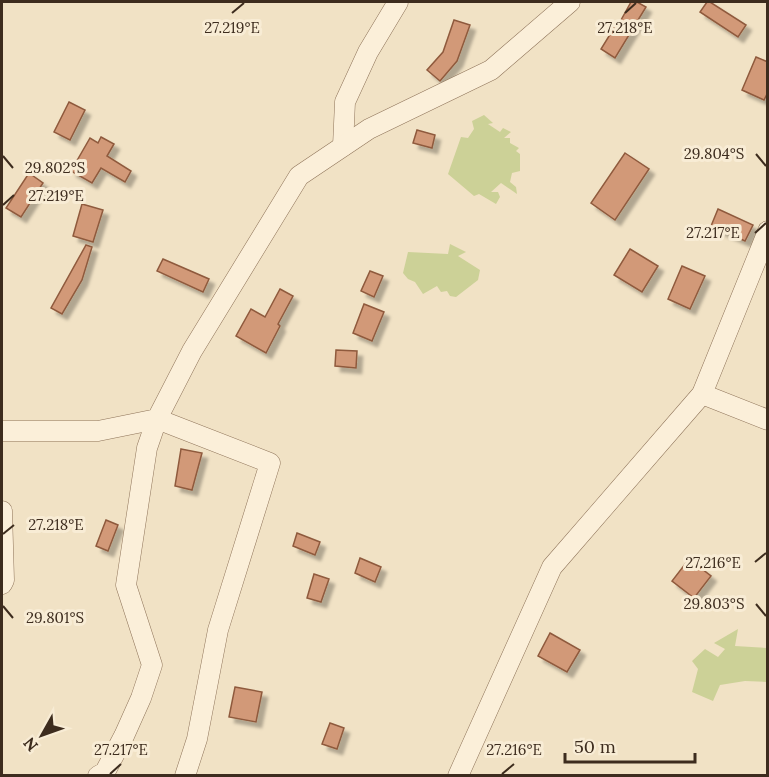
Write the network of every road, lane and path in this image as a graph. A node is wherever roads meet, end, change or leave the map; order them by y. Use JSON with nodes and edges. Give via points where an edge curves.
{"nodes":[{"id":1,"x":398,"y":2,"type":"edge"},
{"id":2,"x":570,"y":2,"type":"edge"},
{"id":3,"x":343,"y":146,"type":"junction"},
{"id":4,"x":768,"y":231,"type":"edge"},
{"id":5,"x":702,"y":394,"type":"junction"},
{"id":6,"x":157,"y":419,"type":"junction"},
{"id":7,"x":768,"y":420,"type":"edge"},
{"id":8,"x":2,"y":431,"type":"edge"},
{"id":9,"x":2,"y":511,"type":"edge"},
{"id":10,"x":2,"y":584,"type":"edge"},
{"id":11,"x":98,"y":776,"type":"edge"},
{"id":12,"x":185,"y":776,"type":"edge"},
{"id":13,"x":458,"y":776,"type":"edge"}],
"edges":[{"from":1,"to":3,"type":"street","via":[[368,52],[345,102]]},
{"from":2,"to":3,"type":"street","via":[[491,70],[369,129]]},
{"from":3,"to":6,"type":"street","via":[[300,176],[192,351]]},
{"from":4,"to":5,"type":"street"},
{"from":5,"to":7,"type":"street"},
{"from":5,"to":13,"type":"street","via":[[552,567]]},
{"from":6,"to":8,"type":"street","via":[[98,431]]},
{"from":6,"to":11,"type":"street","via":[[147,447],[126,585],[152,665],[124,736],[105,772]]},
{"from":6,"to":12,"type":"street","via":[[270,463],[218,630],[197,739]]},
{"from":9,"to":10,"type":"street"}]}
